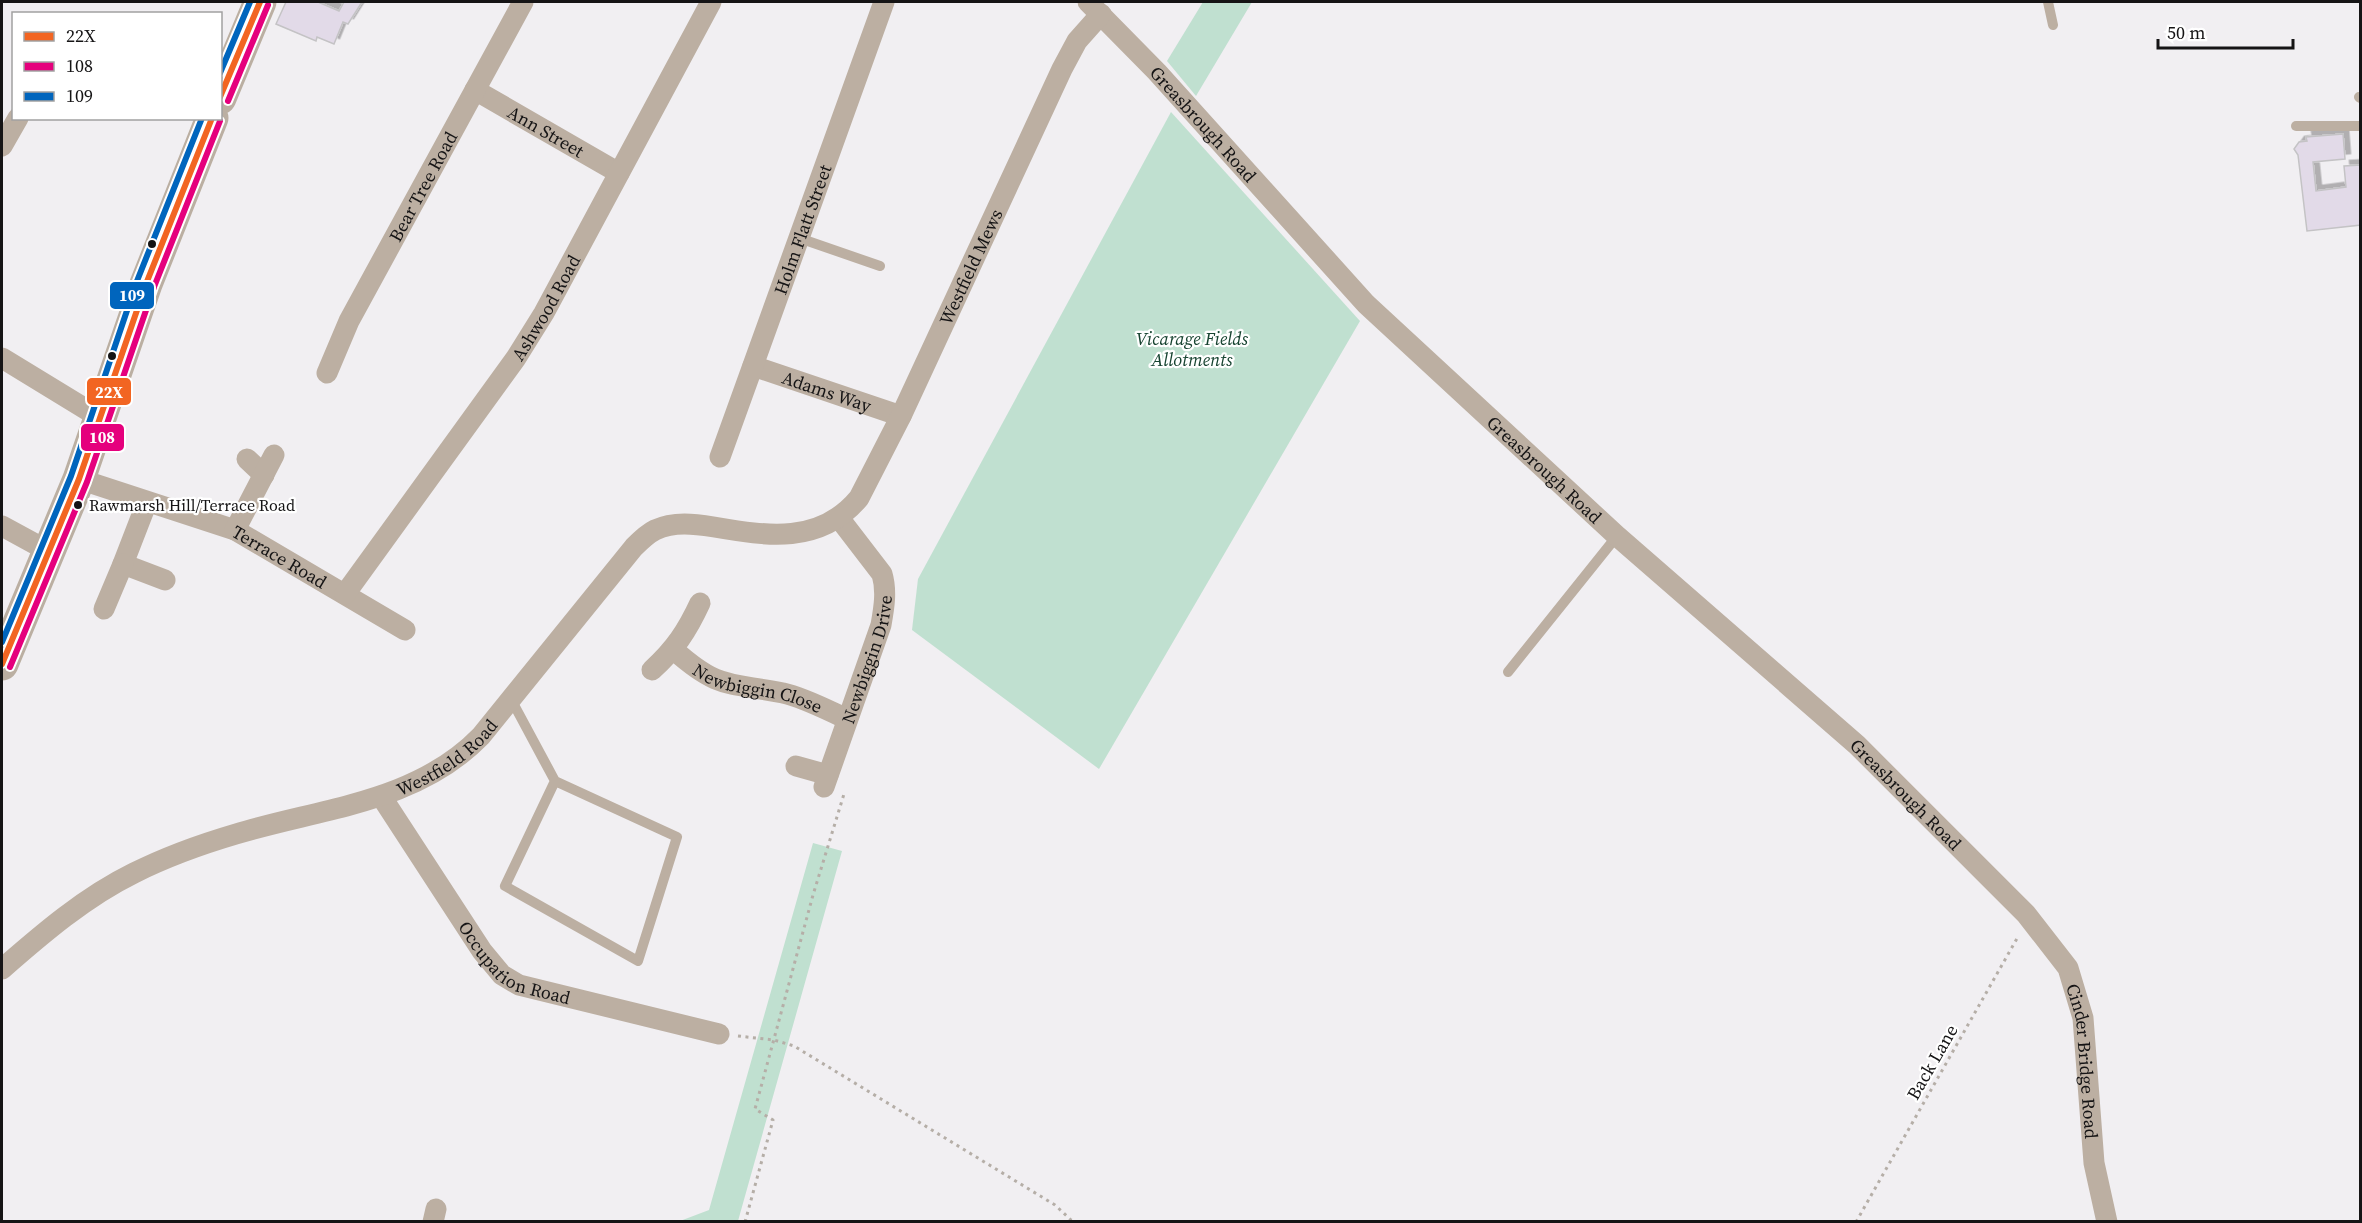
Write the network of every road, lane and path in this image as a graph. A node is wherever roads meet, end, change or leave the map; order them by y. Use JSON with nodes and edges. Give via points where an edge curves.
{"nodes":[{"id":1,"x":260,"y":2,"type":"edge"},
{"id":2,"x":523,"y":2,"type":"edge"},
{"id":3,"x":711,"y":2,"type":"edge"},
{"id":4,"x":884,"y":2,"type":"edge"},
{"id":5,"x":2048,"y":2,"type":"edge"},
{"id":6,"x":1094,"y":8,"type":"edge"},
{"id":7,"x":2053,"y":25,"type":"dead end"},
{"id":8,"x":475,"y":90,"type":"junction"},
{"id":9,"x":222,"y":93,"type":"edge"},
{"id":10,"x":211,"y":120,"type":"edge"},
{"id":11,"x":11,"y":122,"type":"edge"},
{"id":12,"x":2296,"y":126,"type":"dead end"},
{"id":13,"x":2361,"y":126,"type":"edge"},
{"id":14,"x":2,"y":146,"type":"edge"},
{"id":15,"x":619,"y":173,"type":"junction"},
{"id":16,"x":799,"y":238,"type":"junction"},
{"id":17,"x":880,"y":266,"type":"dead end"},
{"id":18,"x":2,"y":358,"type":"edge"},
{"id":19,"x":753,"y":366,"type":"junction"},
{"id":20,"x":327,"y":373,"type":"dead end"},
{"id":21,"x":900,"y":416,"type":"junction"},
{"id":22,"x":102,"y":419,"type":"junction"},
{"id":23,"x":274,"y":455,"type":"dead end"},
{"id":24,"x":720,"y":457,"type":"dead end"},
{"id":25,"x":246,"y":459,"type":"dead end"},
{"id":26,"x":264,"y":475,"type":"junction"},
{"id":27,"x":79,"y":479,"type":"junction"},
{"id":28,"x":147,"y":502,"type":"junction"},
{"id":29,"x":839,"y":518,"type":"junction"},
{"id":30,"x":2,"y":526,"type":"edge"},
{"id":31,"x":235,"y":530,"type":"junction"},
{"id":32,"x":1617,"y":536,"type":"junction"},
{"id":33,"x":48,"y":551,"type":"junction"},
{"id":34,"x":123,"y":564,"type":"junction"},
{"id":35,"x":165,"y":580,"type":"dead end"},
{"id":36,"x":345,"y":594,"type":"junction"},
{"id":37,"x":699,"y":603,"type":"dead end"},
{"id":38,"x":104,"y":609,"type":"dead end"},
{"id":39,"x":405,"y":630,"type":"dead end"},
{"id":40,"x":674,"y":650,"type":"junction"},
{"id":41,"x":2,"y":664,"type":"edge"},
{"id":42,"x":652,"y":670,"type":"dead end"},
{"id":43,"x":1508,"y":672,"type":"dead end"},
{"id":44,"x":512,"y":701,"type":"junction"},
{"id":45,"x":848,"y":719,"type":"junction"},
{"id":46,"x":796,"y":766,"type":"dead end"},
{"id":47,"x":555,"y":781,"type":"junction"},
{"id":48,"x":844,"y":793,"type":"dead end"},
{"id":49,"x":381,"y":796,"type":"junction"},
{"id":50,"x":2026,"y":914,"type":"junction"},
{"id":51,"x":2,"y":969,"type":"edge"},
{"id":52,"x":719,"y":1034,"type":"joint"},
{"id":53,"x":774,"y":1040,"type":"junction"},
{"id":54,"x":745,"y":1221,"type":"edge"},
{"id":55,"x":1077,"y":1221,"type":"edge"},
{"id":56,"x":1856,"y":1221,"type":"edge"},
{"id":57,"x":2107,"y":1221,"type":"edge"}],
"edges":[{"from":1,"to":9,"type":"main road"},
{"from":2,"to":8,"type":"street","name":"Bear Tree Road"},
{"from":3,"to":15,"type":"street","name":"Ashwood Road"},
{"from":4,"to":16,"type":"street","name":"Holm Flatt Street"},
{"from":5,"to":7,"type":"lane"},
{"from":6,"to":21,"type":"street","name":"Westfield Mews"},
{"from":6,"to":32,"type":"street","name":"Greasbrough Road","via":[[1157,72],[1366,304]]},
{"from":8,"to":15,"type":"street","name":"Ann Street"},
{"from":8,"to":20,"type":"street","name":"Bear Tree Road","via":[[349,321]]},
{"from":10,"to":22,"type":"main road","via":[[146,284]]},
{"from":11,"to":14,"type":"street"},
{"from":12,"to":13,"type":"lane"},
{"from":15,"to":36,"type":"street","name":"Ashwood Road","via":[[516,358]]},
{"from":16,"to":17,"type":"lane"},
{"from":16,"to":19,"type":"street","name":"Holm Flatt Street"},
{"from":18,"to":22,"type":"street"},
{"from":19,"to":21,"type":"street","name":"Adams Way"},
{"from":19,"to":24,"type":"street","name":"Holm Flatt Street"},
{"from":21,"to":29,"type":"street","name":"Westfield Mews","via":[[859,498]]},
{"from":22,"to":27,"type":"main road"},
{"from":23,"to":26,"type":"street"},
{"from":25,"to":26,"type":"street"},
{"from":26,"to":31,"type":"street"},
{"from":27,"to":28,"type":"street","name":"Terrace Road"},
{"from":27,"to":33,"type":"main road"},
{"from":28,"to":31,"type":"street","name":"Terrace Road"},
{"from":28,"to":34,"type":"street"},
{"from":29,"to":44,"type":"street","name":"Westfield Road","via":[[806,533],[787,536],[682,524],[655,530],[634,547]]},
{"from":29,"to":45,"type":"street","name":"Newbiggin Drive","via":[[873,560],[885,584],[881,625]]},
{"from":30,"to":33,"type":"street"},
{"from":31,"to":36,"type":"street","name":"Terrace Road"},
{"from":32,"to":43,"type":"lane"},
{"from":32,"to":50,"type":"street","name":"Greasbrough Road","via":[[1857,745]]},
{"from":33,"to":41,"type":"main road"},
{"from":34,"to":35,"type":"street"},
{"from":34,"to":38,"type":"street"},
{"from":36,"to":39,"type":"street","name":"Terrace Road"},
{"from":37,"to":40,"type":"street","name":"Newbiggin Close"},
{"from":40,"to":42,"type":"street","name":"Newbiggin Close"},
{"from":40,"to":45,"type":"street","name":"Newbiggin Close","via":[[712,680],[784,693]]},
{"from":44,"to":47,"type":"lane"},
{"from":44,"to":49,"type":"street","name":"Westfield Road","via":[[462,756],[425,779]]},
{"from":45,"to":46,"type":"street","name":"Newbiggin Drive","via":[[826,781]]},
{"from":47,"to":47,"type":"lane","via":[[677,837],[638,961],[505,886]]},
{"from":48,"to":53,"type":"path"},
{"from":49,"to":51,"type":"street","name":"Westfield Road","via":[[235,834],[133,873],[61,920]]},
{"from":49,"to":52,"type":"street","name":"Occupation Road","via":[[463,925],[502,975],[519,985]]},
{"from":50,"to":56,"type":"path","name":"Back Lane","via":[[2017,940]]},
{"from":50,"to":57,"type":"street","name":"Cinder Bridge Road","via":[[2068,968],[2083,1018],[2094,1163]]},
{"from":52,"to":53,"type":"path"},
{"from":53,"to":54,"type":"path","via":[[755,1109],[773,1119]]},
{"from":53,"to":55,"type":"path","via":[[794,1046],[1055,1205],[1071,1221]]}]}
